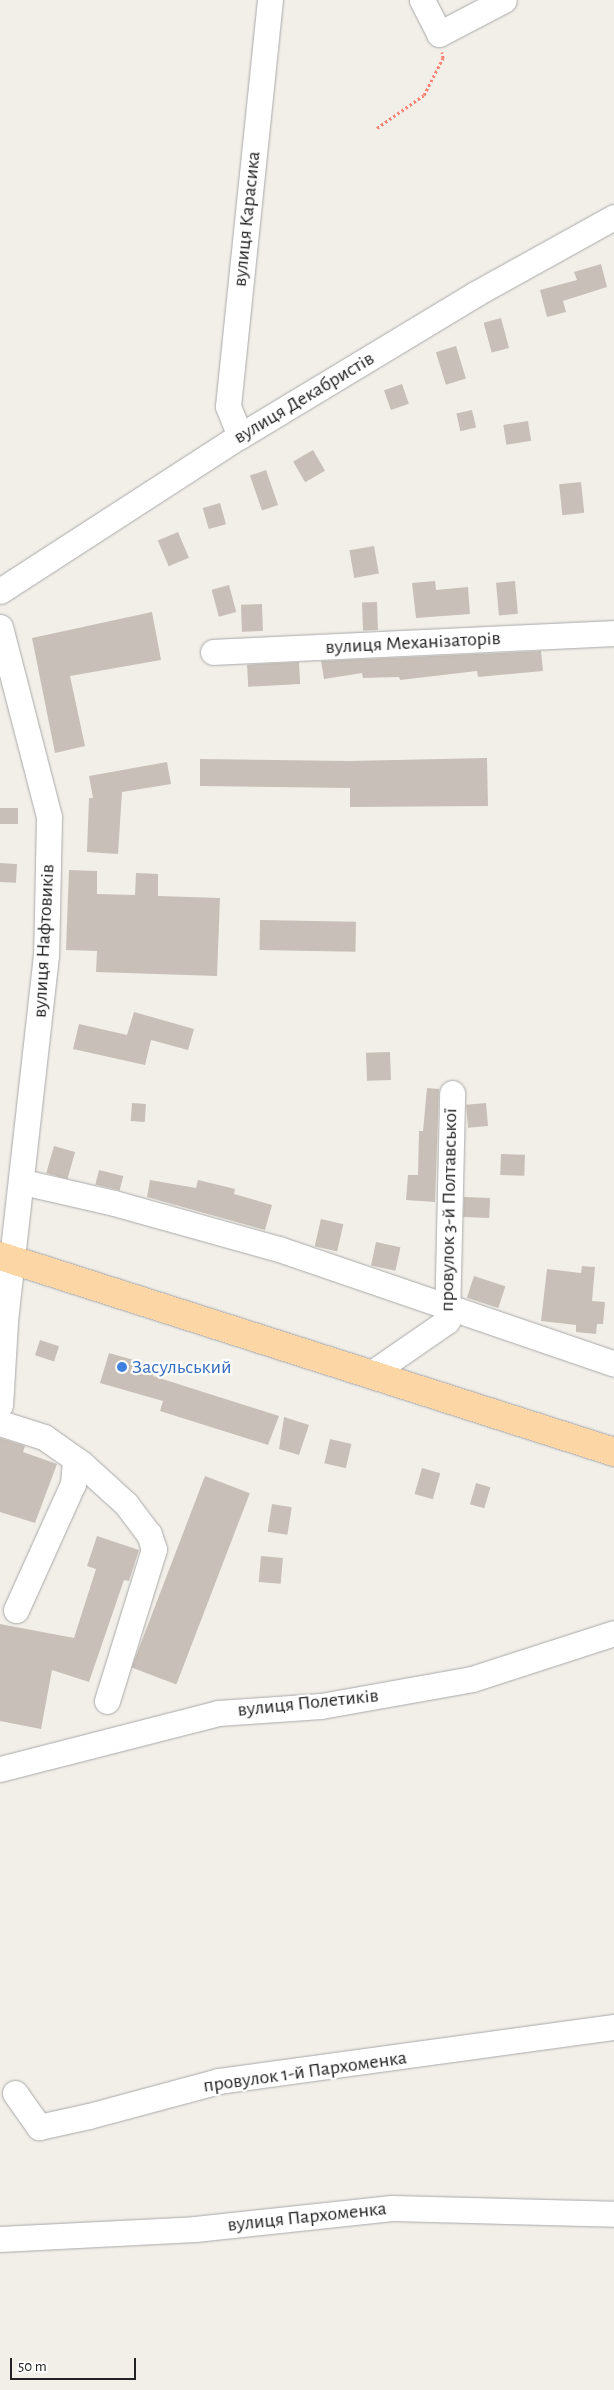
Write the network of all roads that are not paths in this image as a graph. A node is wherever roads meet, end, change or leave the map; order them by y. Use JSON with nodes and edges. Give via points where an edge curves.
{"nodes":[{"id":1,"x":270,"y":0,"type":"edge"},
{"id":2,"x":422,"y":0,"type":"edge"},
{"id":3,"x":504,"y":0,"type":"edge"},
{"id":4,"x":614,"y":217,"type":"edge"},
{"id":5,"x":240,"y":436,"type":"junction"},
{"id":6,"x":0,"y":591,"type":"edge"},
{"id":7,"x":0,"y":627,"type":"edge"},
{"id":8,"x":614,"y":633,"type":"edge"},
{"id":9,"x":212,"y":652,"type":"dead end"},
{"id":10,"x":452,"y":1094,"type":"dead end"},
{"id":11,"x":23,"y":1182,"type":"junction"},
{"id":12,"x":7,"y":1258,"type":"edge"},
{"id":13,"x":448,"y":1304,"type":"junction"},
{"id":14,"x":614,"y":1364,"type":"edge"},
{"id":15,"x":370,"y":1375,"type":"junction"},
{"id":16,"x":0,"y":1405,"type":"edge"},
{"id":17,"x":0,"y":1423,"type":"edge"},
{"id":18,"x":614,"y":1452,"type":"edge"},
{"id":19,"x":75,"y":1459,"type":"junction"},
{"id":20,"x":16,"y":1610,"type":"dead end"},
{"id":21,"x":614,"y":1633,"type":"edge"},
{"id":22,"x":107,"y":1701,"type":"dead end"},
{"id":23,"x":0,"y":1769,"type":"edge"},
{"id":24,"x":614,"y":2027,"type":"edge"},
{"id":25,"x":15,"y":2093,"type":"dead end"},
{"id":26,"x":614,"y":2214,"type":"edge"},
{"id":27,"x":0,"y":2239,"type":"edge"}],
"edges":[{"from":1,"to":5,"type":"street","name":"вулиця Карасика","via":[[228,406]]},
{"from":2,"to":3,"type":"street","via":[[439,34]]},
{"from":4,"to":5,"type":"street","name":"вулиця Декабристів","via":[[475,294]]},
{"from":5,"to":6,"type":"street","name":"вулиця Декабристів"},
{"from":7,"to":11,"type":"street","name":"вулиця Нафтовиків","via":[[49,817],[46,955]]},
{"from":8,"to":9,"type":"street","name":"вулиця Механізаторів"},
{"from":10,"to":13,"type":"street","name":"провулок 3-й Полтавської"},
{"from":11,"to":12,"type":"street","name":"вулиця Нафтовиків"},
{"from":11,"to":13,"type":"street","via":[[114,1203],[279,1249]]},
{"from":12,"to":15,"type":"main road"},
{"from":12,"to":16,"type":"street","name":"вулиця Нафтовиків"},
{"from":13,"to":14,"type":"street"},
{"from":13,"to":15,"type":"street","name":"провулок 3-й Полтавської","via":[[447,1322]]},
{"from":15,"to":18,"type":"main road"},
{"from":17,"to":19,"type":"street","via":[[44,1437]]},
{"from":19,"to":20,"type":"street","via":[[73,1484]]},
{"from":19,"to":22,"type":"street","via":[[126,1504],[150,1534],[154,1549]]},
{"from":21,"to":23,"type":"street","name":"вулиця Полетиків","via":[[472,1679],[321,1706],[218,1713]]},
{"from":24,"to":25,"type":"street","name":"провулок 1-й Пархоменка","via":[[219,2081],[39,2126]]},
{"from":26,"to":27,"type":"street","name":"вулиця Пархоменка","via":[[392,2208],[195,2229]]}]}
